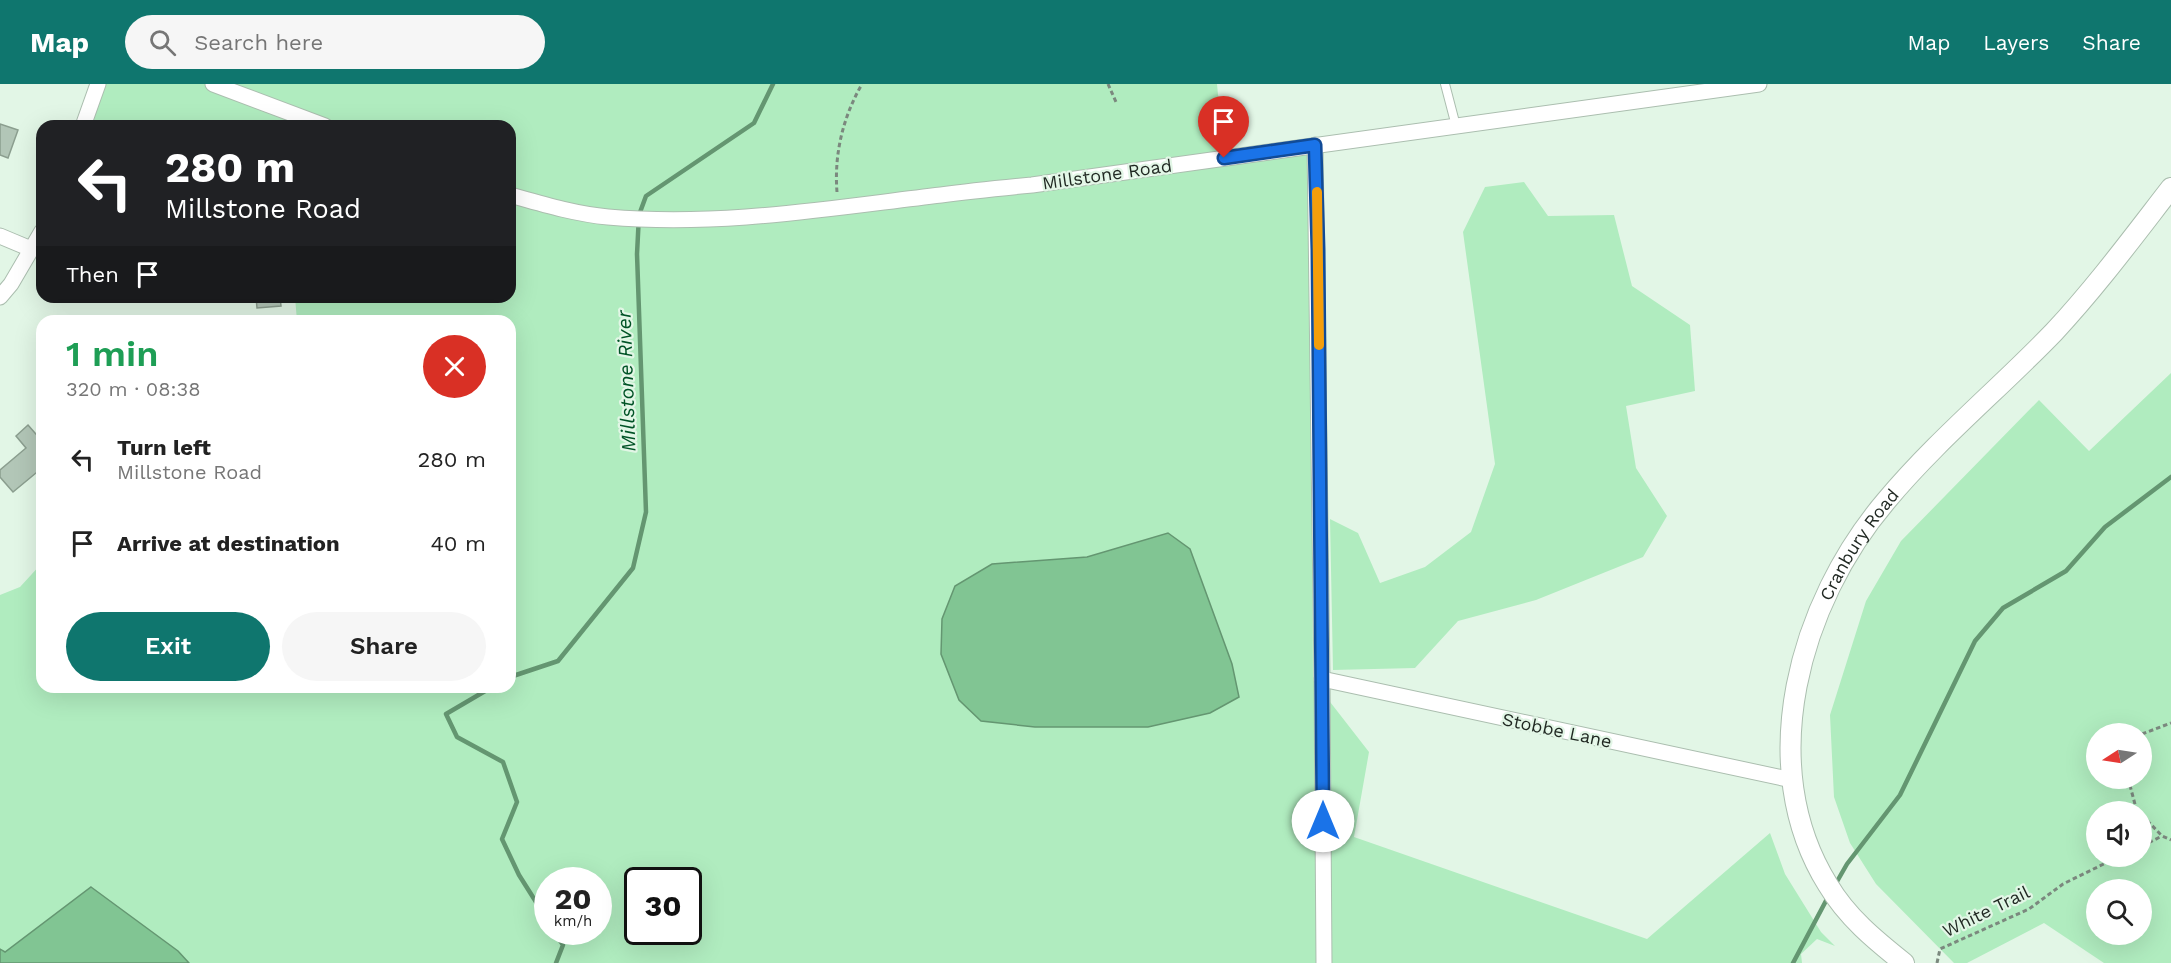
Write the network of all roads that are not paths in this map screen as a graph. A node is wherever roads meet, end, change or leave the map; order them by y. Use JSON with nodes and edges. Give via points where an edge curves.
{"nodes":[{"id":1,"x":98,"y":84,"type":"edge"},
{"id":2,"x":213,"y":84,"type":"edge"},
{"id":3,"x":1445,"y":84,"type":"edge"},
{"id":4,"x":1759,"y":84,"type":"edge"},
{"id":5,"x":85,"y":120,"type":"edge"},
{"id":6,"x":309,"y":120,"type":"edge"},
{"id":7,"x":1456,"y":126,"type":"junction"},
{"id":8,"x":1315,"y":145,"type":"junction"},
{"id":9,"x":2171,"y":188,"type":"edge"},
{"id":10,"x":516,"y":197,"type":"edge"},
{"id":11,"x":0,"y":236,"type":"edge"},
{"id":12,"x":36,"y":241,"type":"edge"},
{"id":13,"x":31,"y":249,"type":"junction"},
{"id":14,"x":0,"y":297,"type":"edge"},
{"id":15,"x":1322,"y":679,"type":"junction"},
{"id":16,"x":1792,"y":780,"type":"junction"},
{"id":17,"x":1324,"y":963,"type":"edge"},
{"id":18,"x":1904,"y":963,"type":"edge"}],
"edges":[{"from":1,"to":5,"type":"street"},
{"from":2,"to":6,"type":"street"},
{"from":3,"to":7,"type":"lane"},
{"from":4,"to":7,"type":"street","name":"Millstone Road"},
{"from":7,"to":8,"type":"street","name":"Millstone Road"},
{"from":8,"to":10,"type":"street","name":"Millstone Road","via":[[1032,185],[730,219],[607,217]]},
{"from":8,"to":15,"type":"street"},
{"from":9,"to":16,"type":"street","name":"Cranbury Road","via":[[2054,332],[1885,501],[1843,561],[1814,626],[1795,687]]},
{"from":11,"to":13,"type":"street"},
{"from":12,"to":13,"type":"street"},
{"from":13,"to":14,"type":"street"},
{"from":15,"to":16,"type":"street","name":"Stobbe Lane"},
{"from":15,"to":17,"type":"street"},
{"from":16,"to":18,"type":"street","name":"Cranbury Road","via":[[1802,832],[1821,875],[1847,912]]}]}
